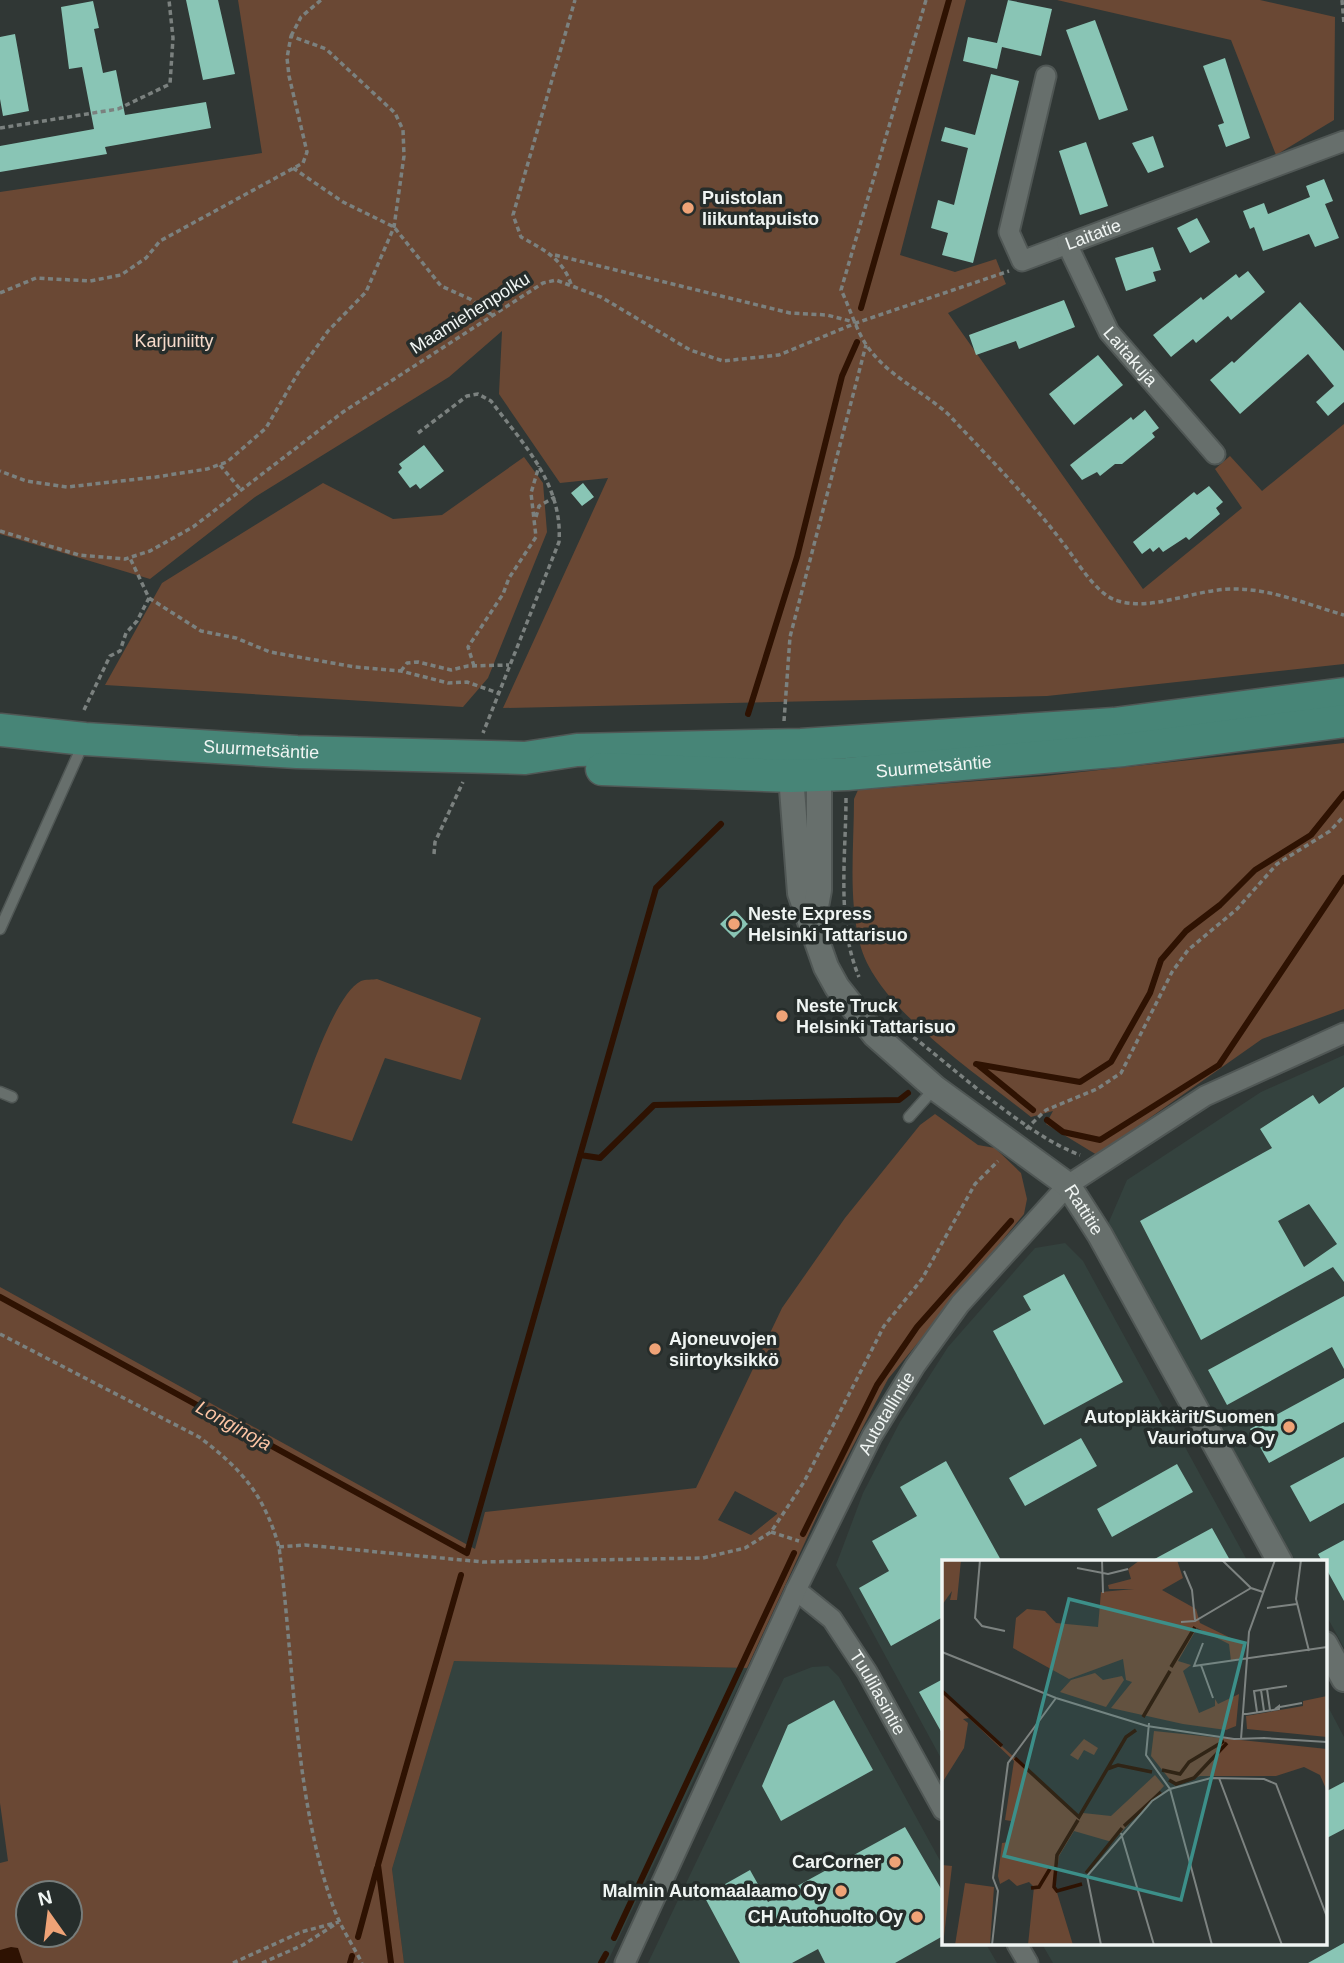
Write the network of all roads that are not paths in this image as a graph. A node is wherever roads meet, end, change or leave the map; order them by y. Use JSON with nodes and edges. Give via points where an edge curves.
{"nodes":[{"id":1,"x":1046,"y":76,"type":"dead end"},
{"id":2,"x":1344,"y":141,"type":"edge"},
{"id":3,"x":1067,"y":244,"type":"junction"},
{"id":4,"x":1215,"y":454,"type":"dead end"},
{"id":5,"x":1344,"y":694,"type":"edge"},
{"id":6,"x":1344,"y":720,"type":"edge"},
{"id":7,"x":85,"y":725,"type":"junction"},
{"id":8,"x":0,"y":730,"type":"edge"},
{"id":9,"x":793,"y":735,"type":"junction"},
{"id":10,"x":525,"y":758,"type":"junction"},
{"id":11,"x":819,"y":775,"type":"junction"},
{"id":12,"x":0,"y":929,"type":"edge"},
{"id":13,"x":1344,"y":1033,"type":"edge"},
{"id":14,"x":935,"y":1087,"type":"junction"},
{"id":15,"x":0,"y":1092,"type":"edge"},
{"id":16,"x":12,"y":1097,"type":"dead end"},
{"id":17,"x":909,"y":1117,"type":"dead end"},
{"id":18,"x":1068,"y":1185,"type":"junction"},
{"id":19,"x":1279,"y":1560,"type":"edge"},
{"id":20,"x":796,"y":1590,"type":"junction"},
{"id":21,"x":1326,"y":1646,"type":"edge"},
{"id":22,"x":1344,"y":1679,"type":"edge"},
{"id":23,"x":942,"y":1808,"type":"edge"},
{"id":24,"x":1018,"y":1946,"type":"edge"},
{"id":25,"x":625,"y":1963,"type":"edge"},
{"id":26,"x":1028,"y":1963,"type":"edge"}],
"edges":[{"from":1,"to":3,"type":"street","name":"Laitatie","via":[[1009,232],[1022,261]]},
{"from":2,"to":3,"type":"street","name":"Laitatie"},
{"from":3,"to":4,"type":"street","name":"Laitakuja","via":[[1109,332]]},
{"from":5,"to":9,"type":"main road","name":"Suurmetsäntie","via":[[1114,724]]},
{"from":6,"to":11,"type":"main road","name":"Suurmetsäntie","via":[[1124,750]]},
{"from":7,"to":8,"type":"main road","name":"Suurmetsäntie"},
{"from":7,"to":10,"type":"main road","name":"Suurmetsäntie","via":[[297,752]]},
{"from":7,"to":12,"type":"lane"},
{"from":9,"to":10,"type":"main road","name":"Suurmetsäntie","via":[[577,750]]},
{"from":9,"to":11,"type":"street","name":"Rattitie"},
{"from":10,"to":11,"type":"main road","name":"Suurmetsäntie","via":[[575,768]]},
{"from":11,"to":14,"type":"street","name":"Rattitie","via":[[800,892],[826,967],[875,1034]]},
{"from":13,"to":18,"type":"street","name":"Autotallintie","via":[[1205,1096]]},
{"from":14,"to":17,"type":"lane"},
{"from":14,"to":18,"type":"street","name":"Rattitie"},
{"from":15,"to":16,"type":"lane"},
{"from":18,"to":19,"type":"street","name":"Rattitie"},
{"from":18,"to":20,"type":"street","name":"Autotallintie","via":[[960,1304],[915,1366],[872,1436]]},
{"from":20,"to":23,"type":"street","name":"Tuulilasintie","via":[[832,1619],[867,1672]]},
{"from":20,"to":25,"type":"street","name":"Autotallintie"},
{"from":21,"to":22,"type":"street"},
{"from":24,"to":26,"type":"street"}]}
